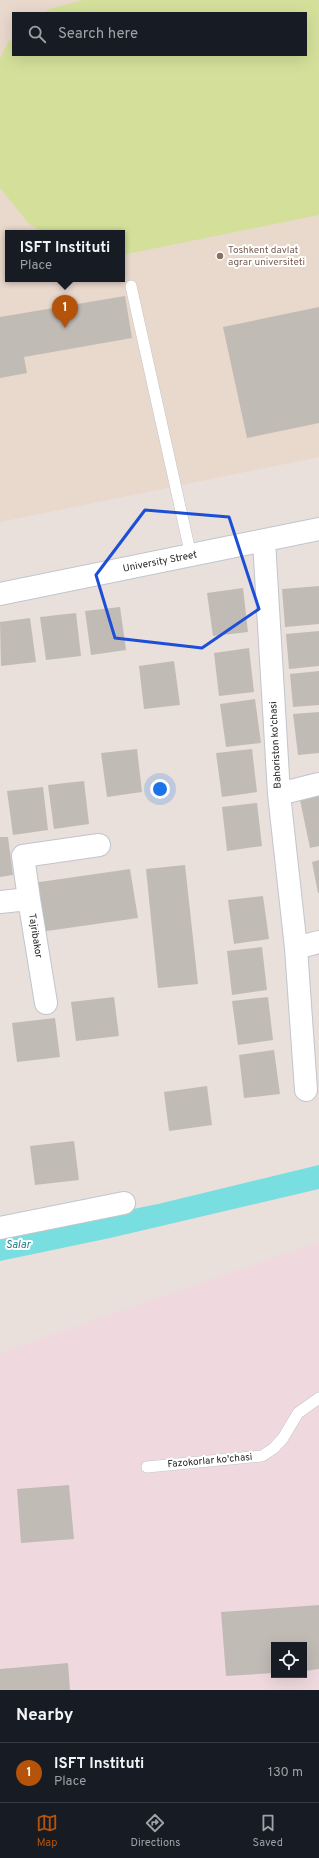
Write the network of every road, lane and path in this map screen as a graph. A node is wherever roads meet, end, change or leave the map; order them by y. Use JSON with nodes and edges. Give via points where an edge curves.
{"nodes":[{"id":1,"x":131,"y":286,"type":"dead end"},
{"id":2,"x":319,"y":529,"type":"edge"},
{"id":3,"x":264,"y":541,"type":"junction"},
{"id":4,"x":190,"y":556,"type":"junction"},
{"id":5,"x":0,"y":594,"type":"edge"},
{"id":6,"x":319,"y":784,"type":"edge"},
{"id":7,"x":279,"y":794,"type":"junction"},
{"id":8,"x":99,"y":845,"type":"dead end"},
{"id":9,"x":29,"y":899,"type":"junction"},
{"id":10,"x":0,"y":902,"type":"edge"},
{"id":11,"x":319,"y":942,"type":"edge"},
{"id":12,"x":296,"y":948,"type":"junction"},
{"id":13,"x":46,"y":1003,"type":"dead end"},
{"id":14,"x":306,"y":1090,"type":"dead end"},
{"id":15,"x":124,"y":1203,"type":"dead end"},
{"id":16,"x":0,"y":1228,"type":"edge"},
{"id":17,"x":319,"y":1398,"type":"edge"},
{"id":18,"x":146,"y":1467,"type":"dead end"}],
"edges":[{"from":1,"to":4,"type":"lane"},
{"from":2,"to":3,"type":"street","name":"University Street"},
{"from":3,"to":4,"type":"street","name":"University Street"},
{"from":3,"to":7,"type":"street","name":"Bahoriston ko'chasi"},
{"from":4,"to":5,"type":"street","name":"University Street"},
{"from":6,"to":7,"type":"street"},
{"from":7,"to":12,"type":"street","name":"Bahoriston ko'chasi"},
{"from":8,"to":9,"type":"street","via":[[22,856]]},
{"from":9,"to":10,"type":"street","name":"Tajribakor"},
{"from":9,"to":13,"type":"street","name":"Tajribakor"},
{"from":11,"to":12,"type":"street"},
{"from":12,"to":14,"type":"street","name":"Bahoriston ko'chasi"},
{"from":15,"to":16,"type":"street"},
{"from":17,"to":18,"type":"lane","name":"Fazokorlar ko'chasi","via":[[298,1413],[283,1438],[262,1456]]}]}
